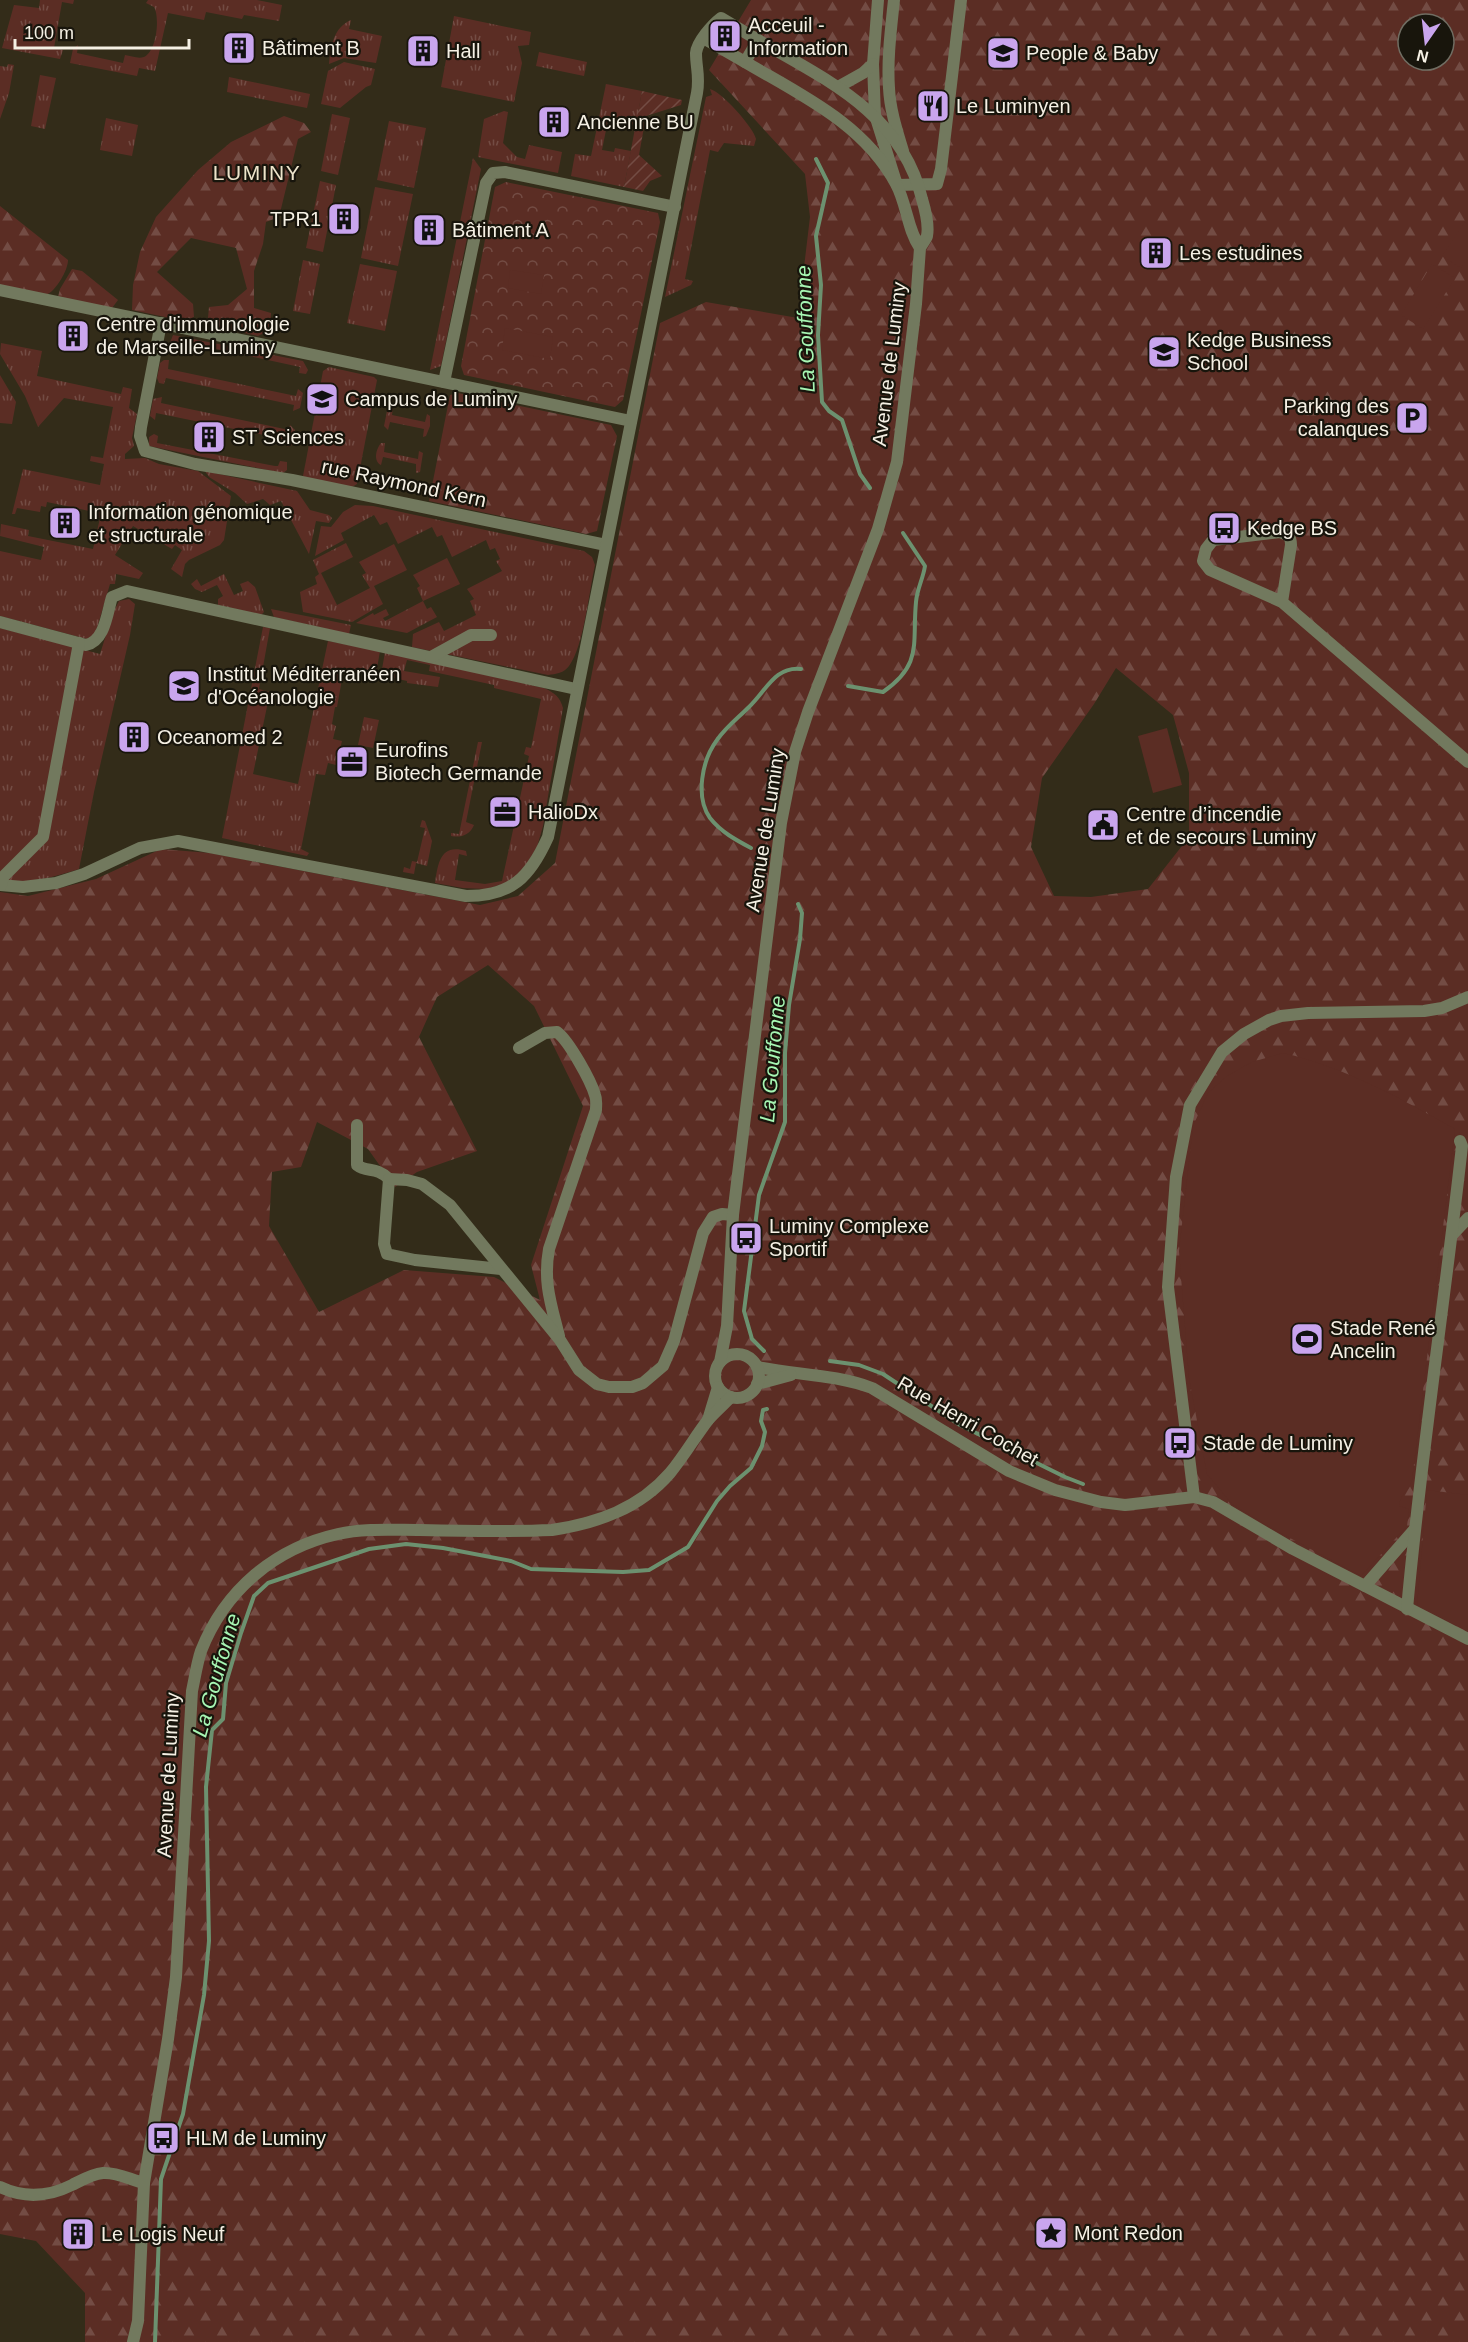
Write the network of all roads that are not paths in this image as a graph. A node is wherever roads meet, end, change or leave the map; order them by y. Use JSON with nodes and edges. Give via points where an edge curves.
{"nodes":[{"id":1,"x":878,"y":0,"type":"edge"},
{"id":2,"x":894,"y":0,"type":"edge"},
{"id":3,"x":962,"y":0,"type":"edge"},
{"id":4,"x":705,"y":39,"type":"junction"},
{"id":5,"x":758,"y":40,"type":"junction"},
{"id":6,"x":745,"y":62,"type":"junction"},
{"id":7,"x":873,"y":64,"type":"junction"},
{"id":8,"x":838,"y":87,"type":"junction"},
{"id":9,"x":874,"y":115,"type":"junction"},
{"id":10,"x":904,"y":155,"type":"junction"},
{"id":11,"x":919,"y":184,"type":"junction"},
{"id":12,"x":897,"y":185,"type":"junction"},
{"id":13,"x":675,"y":207,"type":"junction"},
{"id":14,"x":920,"y":248,"type":"junction"},
{"id":15,"x":0,"y":290,"type":"edge"},
{"id":16,"x":161,"y":323,"type":"junction"},
{"id":17,"x":444,"y":382,"type":"junction"},
{"id":18,"x":631,"y":421,"type":"junction"},
{"id":19,"x":606,"y":545,"type":"junction"},
{"id":20,"x":1282,"y":602,"type":"junction"},
{"id":21,"x":0,"y":622,"type":"edge"},
{"id":22,"x":491,"y":635,"type":"dead end"},
{"id":23,"x":79,"y":643,"type":"junction"},
{"id":24,"x":431,"y":657,"type":"junction"},
{"id":25,"x":576,"y":689,"type":"junction"},
{"id":26,"x":1468,"y":762,"type":"edge"},
{"id":27,"x":0,"y":885,"type":"edge"},
{"id":28,"x":1468,"y":997,"type":"edge"},
{"id":29,"x":519,"y":1048,"type":"dead end"},
{"id":30,"x":357,"y":1125,"type":"dead end"},
{"id":31,"x":1460,"y":1141,"type":"dead end"},
{"id":32,"x":389,"y":1179,"type":"junction"},
{"id":33,"x":734,"y":1215,"type":"junction"},
{"id":34,"x":1468,"y":1218,"type":"edge"},
{"id":35,"x":1453,"y":1234,"type":"junction"},
{"id":36,"x":501,"y":1269,"type":"junction"},
{"id":37,"x":727,"y":1326,"type":"junction"},
{"id":38,"x":560,"y":1340,"type":"junction"},
{"id":39,"x":739,"y":1354,"type":"junction"},
{"id":40,"x":720,"y":1362,"type":"junction"},
{"id":41,"x":757,"y":1367,"type":"junction"},
{"id":42,"x":794,"y":1374,"type":"junction"},
{"id":43,"x":757,"y":1384,"type":"junction"},
{"id":44,"x":718,"y":1387,"type":"junction"},
{"id":45,"x":731,"y":1397,"type":"junction"},
{"id":46,"x":708,"y":1421,"type":"junction"},
{"id":47,"x":1194,"y":1497,"type":"junction"},
{"id":48,"x":1414,"y":1530,"type":"junction"},
{"id":49,"x":1365,"y":1586,"type":"junction"},
{"id":50,"x":1407,"y":1609,"type":"junction"},
{"id":51,"x":1468,"y":1639,"type":"edge"},
{"id":52,"x":144,"y":2183,"type":"junction"},
{"id":53,"x":0,"y":2187,"type":"edge"},
{"id":54,"x":138,"y":2321,"type":"junction"},
{"id":55,"x":134,"y":2342,"type":"edge"},
{"id":56,"x":141,"y":2342,"type":"edge"}],
"edges":[{"from":1,"to":7,"type":"street","name":"Avenue de Luminy"},
{"from":2,"to":10,"type":"street","name":"Avenue de Luminy","via":[[889,89]]},
{"from":3,"to":11,"type":"street","via":[[941,169],[937,184]]},
{"from":4,"to":5,"type":"street","name":"Avenue de Luminy","via":[[708,30],[721,18]]},
{"from":4,"to":6,"type":"street","name":"Avenue de Luminy"},
{"from":4,"to":13,"type":"street","via":[[696,52],[700,77]]},
{"from":5,"to":6,"type":"street"},
{"from":5,"to":8,"type":"street","name":"Avenue de Luminy"},
{"from":6,"to":12,"type":"street","name":"Avenue de Luminy","via":[[840,119],[875,153]]},
{"from":7,"to":8,"type":"street"},
{"from":7,"to":9,"type":"street","name":"Avenue de Luminy"},
{"from":8,"to":9,"type":"street","name":"Avenue de Luminy"},
{"from":9,"to":10,"type":"street","name":"Avenue de Luminy"},
{"from":9,"to":12,"type":"street","name":"Avenue de Luminy"},
{"from":10,"to":11,"type":"street","name":"Avenue de Luminy"},
{"from":11,"to":12,"type":"street"},
{"from":11,"to":14,"type":"street","name":"Avenue de Luminy","via":[[927,236]]},
{"from":12,"to":14,"type":"street","name":"Avenue de Luminy"},
{"from":13,"to":17,"type":"street","via":[[505,172],[493,173],[486,183]]},
{"from":13,"to":18,"type":"street"},
{"from":14,"to":33,"type":"street","name":"Avenue de Luminy","via":[[897,462],[878,529],[808,712],[789,779]]},
{"from":15,"to":16,"type":"street"},
{"from":16,"to":17,"type":"street"},
{"from":16,"to":19,"type":"street","name":"rue Raymond Kern","via":[[141,427],[145,451]]},
{"from":17,"to":18,"type":"street"},
{"from":18,"to":19,"type":"street"},
{"from":19,"to":25,"type":"street"},
{"from":20,"to":20,"type":"street","via":[[1291,545],[1288,535],[1280,532],[1209,543],[1203,561],[1210,570]]},
{"from":20,"to":26,"type":"street"},
{"from":21,"to":23,"type":"street"},
{"from":22,"to":24,"type":"street","via":[[471,635]]},
{"from":23,"to":24,"type":"street","via":[[99,639],[112,597],[127,591]]},
{"from":23,"to":27,"type":"street","via":[[42,837],[3,877]]},
{"from":24,"to":25,"type":"street"},
{"from":25,"to":27,"type":"street","via":[[548,837],[532,867],[508,889],[485,896],[447,893],[178,841],[140,848],[56,883]]},
{"from":28,"to":47,"type":"street","via":[[1424,1011],[1308,1013],[1269,1020],[1222,1052],[1190,1105],[1176,1177],[1168,1287]]},
{"from":29,"to":38,"type":"street","via":[[545,1033],[557,1032],[595,1094],[596,1110],[546,1266],[546,1283]]},
{"from":30,"to":32,"type":"street","via":[[357,1165],[373,1168]]},
{"from":31,"to":35,"type":"street"},
{"from":32,"to":36,"type":"street","via":[[422,1184],[437,1193]]},
{"from":32,"to":36,"type":"street","via":[[384,1244],[387,1254]]},
{"from":33,"to":37,"type":"street","name":"Avenue de Luminy"},
{"from":33,"to":38,"type":"street","via":[[713,1217],[707,1224],[670,1354],[648,1379],[632,1387],[597,1384],[579,1370]]},
{"from":34,"to":35,"type":"street"},
{"from":35,"to":48,"type":"street"},
{"from":36,"to":38,"type":"street"},
{"from":37,"to":39,"type":"street","name":"Avenue de Luminy"},
{"from":37,"to":40,"type":"street","name":"Avenue de Luminy"},
{"from":39,"to":40,"type":"street"},
{"from":39,"to":41,"type":"street","via":[[750,1358]]},
{"from":40,"to":44,"type":"street","via":[[716,1371]]},
{"from":41,"to":42,"type":"street","name":"Rue Henri Cochet"},
{"from":41,"to":43,"type":"street"},
{"from":42,"to":43,"type":"street","name":"Rue Henri Cochet"},
{"from":42,"to":47,"type":"street","name":"Rue Henri Cochet","via":[[849,1380],[872,1388],[1009,1471],[1055,1490],[1125,1505]]},
{"from":43,"to":45,"type":"street","via":[[746,1396]]},
{"from":44,"to":45,"type":"street"},
{"from":44,"to":46,"type":"street","name":"Avenue de Luminy"},
{"from":45,"to":46,"type":"street","name":"Avenue de Luminy"},
{"from":46,"to":52,"type":"street","name":"Avenue de Luminy","via":[[661,1482],[615,1514],[552,1530],[385,1530],[339,1534],[301,1545],[283,1555],[252,1576],[226,1605],[200,1653],[192,1690],[176,1977]]},
{"from":47,"to":49,"type":"street","via":[[1213,1502]]},
{"from":48,"to":49,"type":"street"},
{"from":48,"to":50,"type":"street"},
{"from":49,"to":50,"type":"street"},
{"from":50,"to":51,"type":"street"},
{"from":52,"to":53,"type":"street","via":[[106,2173],[41,2196]]},
{"from":52,"to":54,"type":"street","name":"Avenue de Luminy"},
{"from":54,"to":55,"type":"street","name":"Avenue de Luminy"},
{"from":54,"to":56,"type":"street","name":"Avenue de Luminy"}]}
